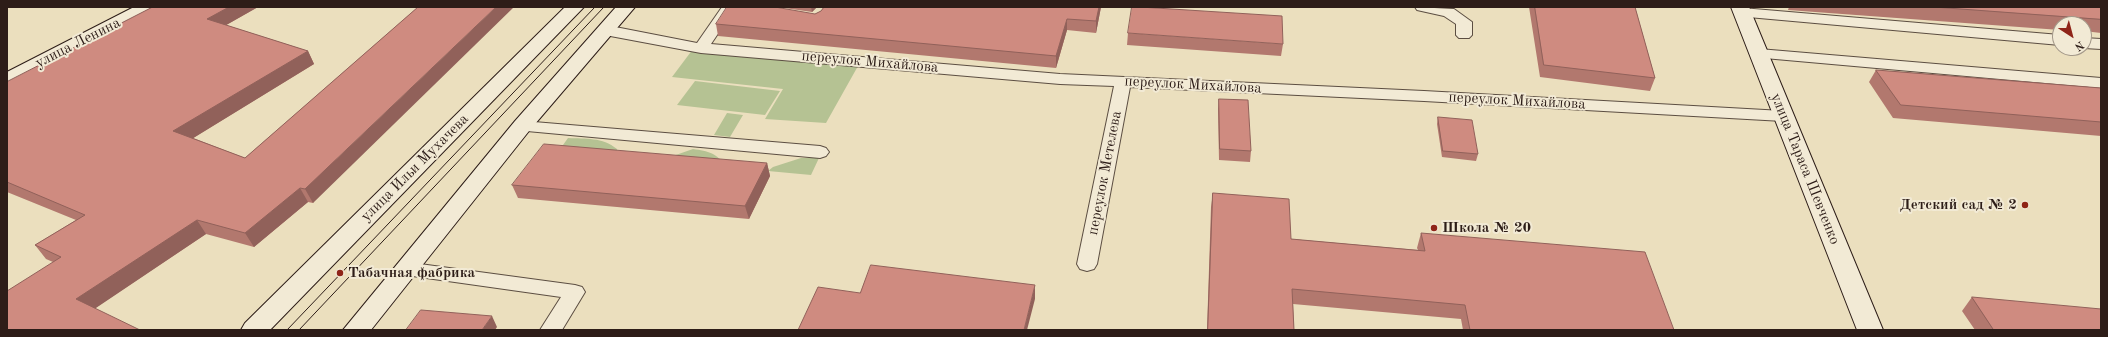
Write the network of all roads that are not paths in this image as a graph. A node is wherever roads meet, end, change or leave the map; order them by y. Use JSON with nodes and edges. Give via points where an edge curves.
{"nodes":[{"id":1,"x":148,"y":7,"type":"edge"},
{"id":2,"x":575,"y":7,"type":"edge"},
{"id":3,"x":626,"y":7,"type":"edge"},
{"id":4,"x":729,"y":7,"type":"edge"},
{"id":5,"x":1422,"y":7,"type":"edge"},
{"id":6,"x":1741,"y":10,"type":"edge"},
{"id":7,"x":605,"y":30,"type":"junction"},
{"id":8,"x":1464,"y":35,"type":"dead end"},
{"id":9,"x":2052,"y":39,"type":"edge"},
{"id":10,"x":701,"y":48,"type":"junction"},
{"id":11,"x":1758,"y":54,"type":"junction"},
{"id":12,"x":7,"y":80,"type":"edge"},
{"id":13,"x":1122,"y":82,"type":"junction"},
{"id":14,"x":2101,"y":83,"type":"edge"},
{"id":15,"x":1783,"y":116,"type":"junction"},
{"id":16,"x":522,"y":126,"type":"junction"},
{"id":17,"x":820,"y":152,"type":"dead end"},
{"id":18,"x":1087,"y":264,"type":"dead end"},
{"id":19,"x":405,"y":270,"type":"junction"},
{"id":20,"x":254,"y":330,"type":"edge"},
{"id":21,"x":356,"y":330,"type":"edge"},
{"id":22,"x":551,"y":330,"type":"edge"},
{"id":23,"x":1870,"y":330,"type":"edge"}],
"edges":[{"from":1,"to":12,"type":"main road","name":"улица Ленина"},
{"from":2,"to":20,"type":"main road","name":"улица Ильи Мухачева"},
{"from":3,"to":7,"type":"main road"},
{"from":4,"to":10,"type":"lane"},
{"from":5,"to":8,"type":"lane","via":[[1449,12],[1464,22]]},
{"from":6,"to":9,"type":"lane"},
{"from":6,"to":11,"type":"main road","name":"улица Тараса Шевченко"},
{"from":7,"to":10,"type":"lane","name":"переулок Михайлова"},
{"from":7,"to":16,"type":"main road"},
{"from":10,"to":13,"type":"lane","name":"переулок Михайлова","via":[[1060,79]]},
{"from":11,"to":14,"type":"lane"},
{"from":11,"to":15,"type":"main road","name":"улица Тараса Шевченко"},
{"from":13,"to":15,"type":"lane","name":"переулок Михайлова"},
{"from":13,"to":18,"type":"lane","name":"переулок Метелева"},
{"from":15,"to":23,"type":"main road","name":"улица Тараса Шевченко"},
{"from":16,"to":17,"type":"lane"},
{"from":16,"to":19,"type":"main road"},
{"from":19,"to":21,"type":"main road"},
{"from":19,"to":22,"type":"lane","via":[[575,292]]}]}
